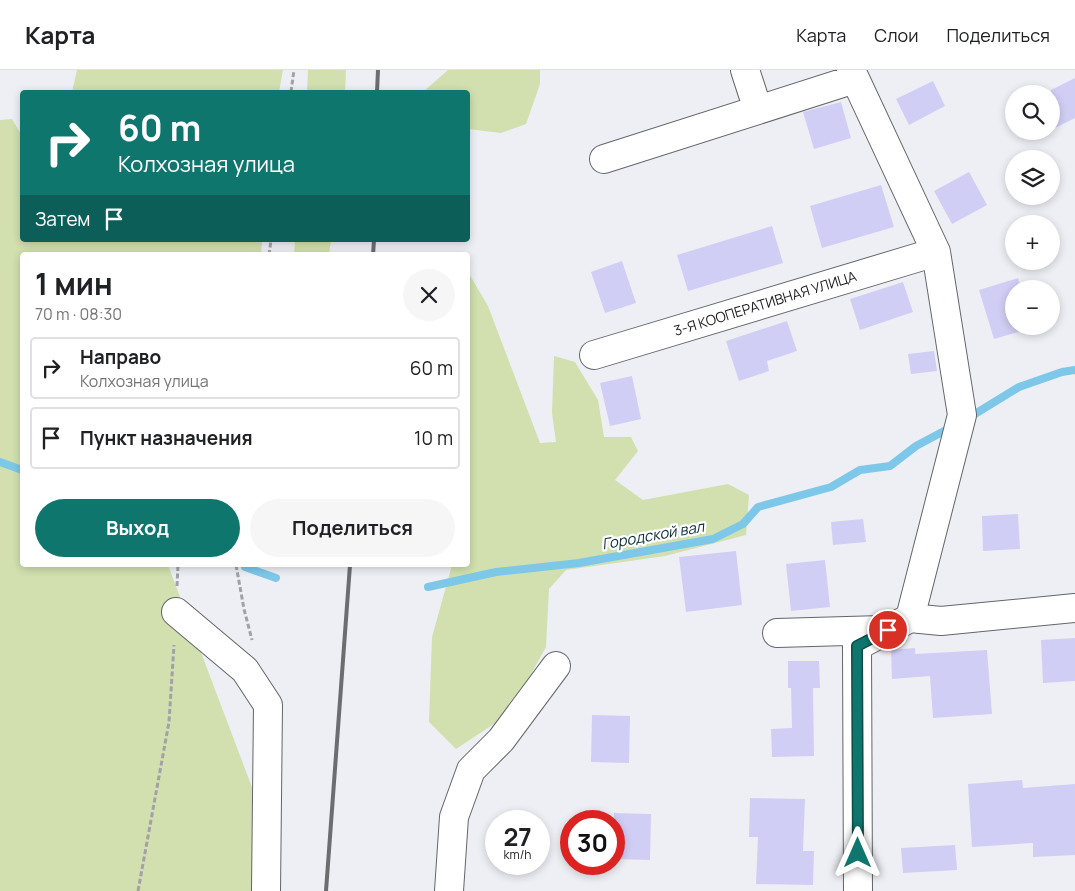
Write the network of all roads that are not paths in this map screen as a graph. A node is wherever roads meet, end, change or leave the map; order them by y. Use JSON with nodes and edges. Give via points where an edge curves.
{"nodes":[{"id":1,"x":745,"y":70,"type":"edge"},
{"id":2,"x":853,"y":75,"type":"edge"},
{"id":3,"x":758,"y":110,"type":"junction"},
{"id":4,"x":604,"y":159,"type":"dead end"},
{"id":5,"x":936,"y":252,"type":"junction"},
{"id":6,"x":594,"y":355,"type":"dead end"},
{"id":7,"x":1075,"y":608,"type":"edge"},
{"id":8,"x":176,"y":612,"type":"road end"},
{"id":9,"x":899,"y":624,"type":"junction"},
{"id":10,"x":777,"y":633,"type":"dead end"},
{"id":11,"x":556,"y":666,"type":"dead end"},
{"id":12,"x":266,"y":891,"type":"edge"},
{"id":13,"x":449,"y":891,"type":"edge"},
{"id":14,"x":858,"y":891,"type":"edge"}],
"edges":[{"from":1,"to":3,"type":"street"},
{"from":2,"to":3,"type":"street"},
{"from":2,"to":5,"type":"street"},
{"from":3,"to":4,"type":"street"},
{"from":5,"to":6,"type":"street","name":"3-Я КООПЕРАТИВНАЯ УЛИЦА"},
{"from":5,"to":9,"type":"street","via":[[962,415]]},
{"from":7,"to":9,"type":"street"},
{"from":8,"to":12,"type":"street","via":[[245,670],[268,705]]},
{"from":9,"to":10,"type":"street"},
{"from":9,"to":14,"type":"street","via":[[857,646]]},
{"from":11,"to":13,"type":"street","via":[[501,740],[471,770],[454,817]]}]}
